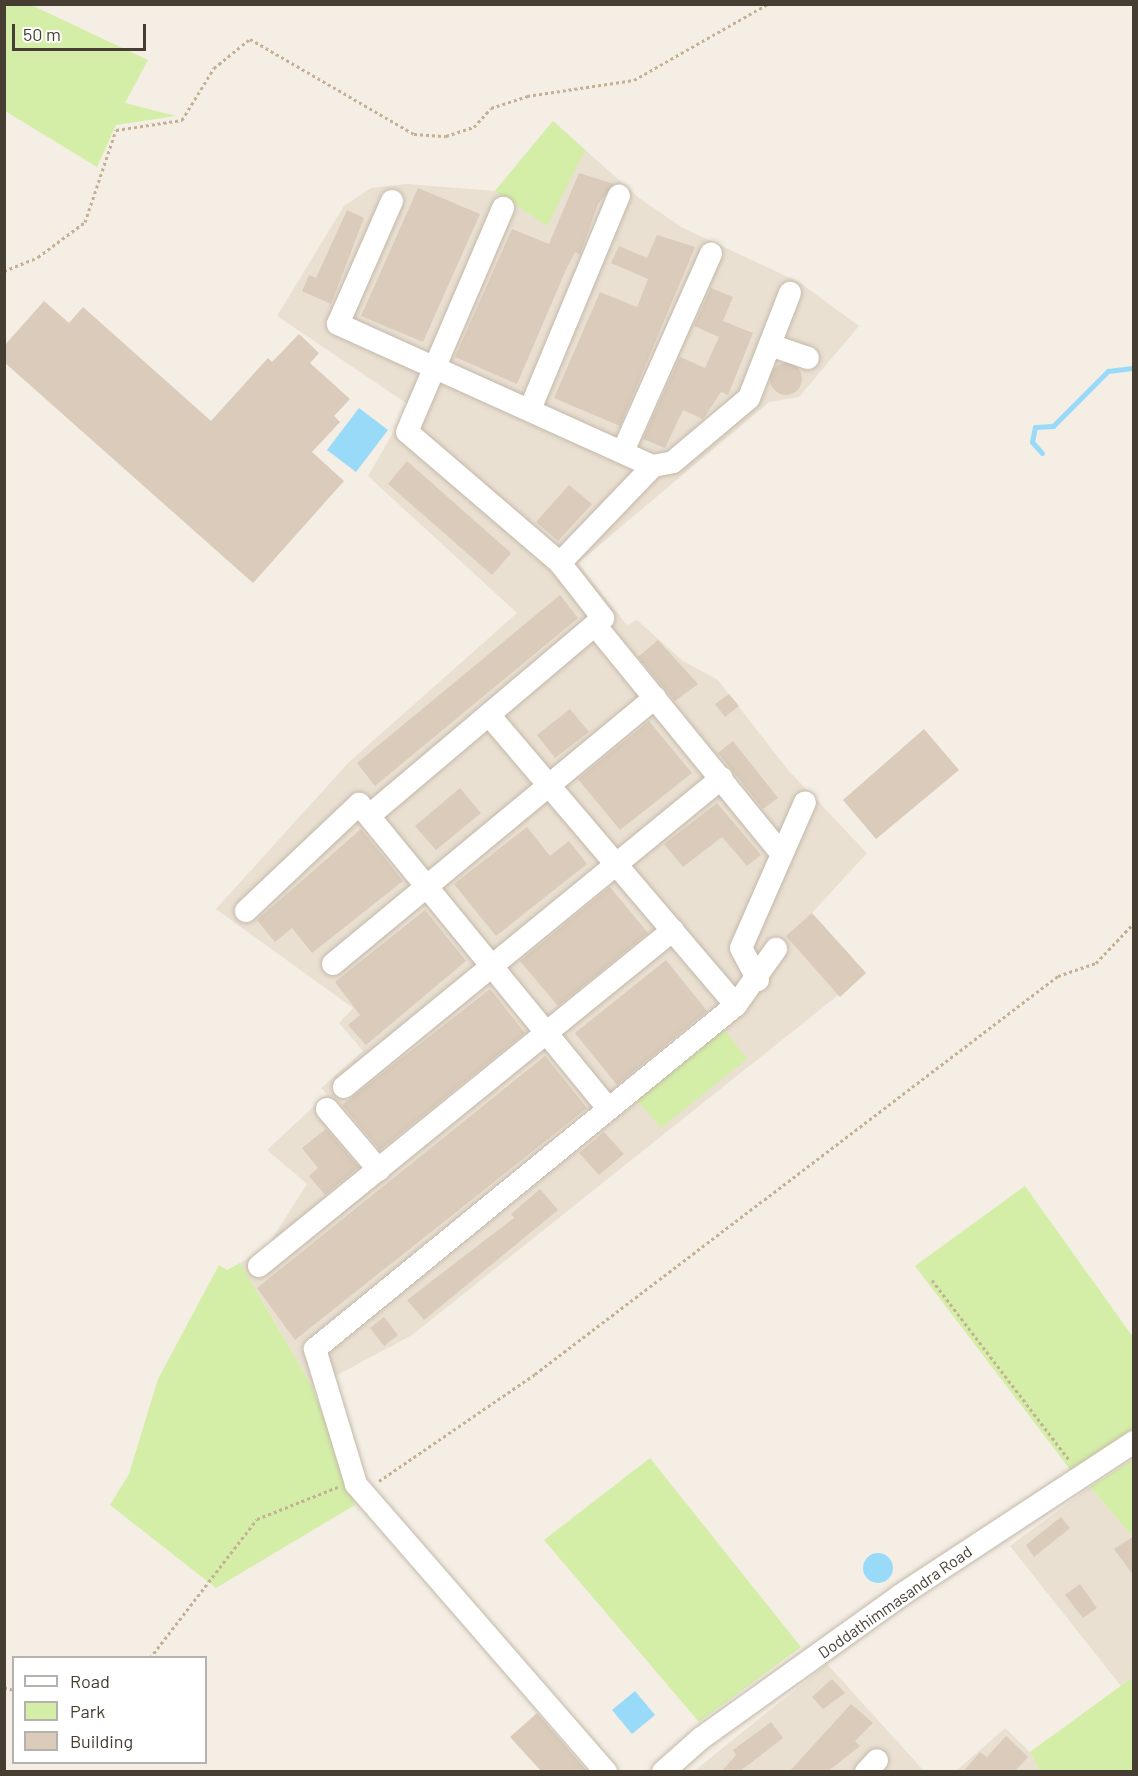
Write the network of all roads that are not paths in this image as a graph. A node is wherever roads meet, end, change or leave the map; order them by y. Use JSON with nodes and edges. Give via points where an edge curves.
{"nodes":[{"id":1,"x":619,"y":196,"type":"dead end"},
{"id":2,"x":392,"y":201,"type":"dead end"},
{"id":3,"x":503,"y":208,"type":"dead end"},
{"id":4,"x":711,"y":254,"type":"dead end"},
{"id":5,"x":790,"y":293,"type":"dead end"},
{"id":6,"x":771,"y":345,"type":"junction"},
{"id":7,"x":808,"y":358,"type":"dead end"},
{"id":8,"x":434,"y":368,"type":"junction"},
{"id":9,"x":531,"y":407,"type":"junction"},
{"id":10,"x":624,"y":449,"type":"junction"},
{"id":11,"x":653,"y":466,"type":"junction"},
{"id":12,"x":560,"y":563,"type":"junction"},
{"id":13,"x":595,"y":625,"type":"junction"},
{"id":14,"x":655,"y":698,"type":"junction"},
{"id":15,"x":489,"y":715,"type":"junction"},
{"id":16,"x":722,"y":778,"type":"junction"},
{"id":17,"x":549,"y":785,"type":"junction"},
{"id":18,"x":805,"y":802,"type":"dead end"},
{"id":19,"x":370,"y":815,"type":"junction"},
{"id":20,"x":781,"y":853,"type":"junction"},
{"id":21,"x":615,"y":862,"type":"junction"},
{"id":22,"x":429,"y":886,"type":"junction"},
{"id":23,"x":246,"y":911,"type":"dead end"},
{"id":24,"x":673,"y":930,"type":"junction"},
{"id":25,"x":776,"y":949,"type":"dead end"},
{"id":26,"x":492,"y":960,"type":"junction"},
{"id":27,"x":333,"y":964,"type":"dead end"},
{"id":28,"x":759,"y":980,"type":"junction"},
{"id":29,"x":736,"y":1005,"type":"junction"},
{"id":30,"x":551,"y":1033,"type":"junction"},
{"id":31,"x":344,"y":1087,"type":"dead end"},
{"id":32,"x":607,"y":1107,"type":"junction"},
{"id":33,"x":327,"y":1109,"type":"dead end"},
{"id":34,"x":379,"y":1170,"type":"junction"},
{"id":35,"x":259,"y":1266,"type":"dead end"},
{"id":36,"x":1134,"y":1442,"type":"edge"},
{"id":37,"x":670,"y":1769,"type":"edge"},
{"id":38,"x":606,"y":1772,"type":"edge"}],
"edges":[{"from":1,"to":9,"type":"street"},
{"from":2,"to":8,"type":"street","via":[[338,324]]},
{"from":3,"to":8,"type":"street"},
{"from":4,"to":10,"type":"street"},
{"from":5,"to":6,"type":"street"},
{"from":6,"to":7,"type":"street"},
{"from":6,"to":11,"type":"street","via":[[749,398],[673,462]]},
{"from":8,"to":9,"type":"street"},
{"from":8,"to":12,"type":"street","via":[[407,432]]},
{"from":9,"to":10,"type":"street"},
{"from":10,"to":11,"type":"street"},
{"from":11,"to":12,"type":"street"},
{"from":12,"to":13,"type":"street","via":[[603,618]]},
{"from":13,"to":14,"type":"street"},
{"from":13,"to":15,"type":"street"},
{"from":14,"to":16,"type":"street"},
{"from":14,"to":17,"type":"street"},
{"from":15,"to":17,"type":"street"},
{"from":15,"to":19,"type":"street"},
{"from":16,"to":20,"type":"street"},
{"from":16,"to":21,"type":"street"},
{"from":17,"to":21,"type":"street"},
{"from":17,"to":22,"type":"street"},
{"from":18,"to":20,"type":"street"},
{"from":19,"to":22,"type":"street"},
{"from":19,"to":23,"type":"street","via":[[358,804]]},
{"from":20,"to":28,"type":"street","via":[[741,948]]},
{"from":21,"to":24,"type":"street"},
{"from":21,"to":26,"type":"street"},
{"from":22,"to":26,"type":"street"},
{"from":22,"to":27,"type":"street"},
{"from":24,"to":29,"type":"street"},
{"from":24,"to":30,"type":"street"},
{"from":25,"to":28,"type":"street"},
{"from":26,"to":30,"type":"street"},
{"from":26,"to":31,"type":"street"},
{"from":28,"to":29,"type":"street"},
{"from":29,"to":32,"type":"street"},
{"from":30,"to":32,"type":"street"},
{"from":30,"to":34,"type":"street"},
{"from":32,"to":38,"type":"street","via":[[315,1349],[359,1486]]},
{"from":33,"to":34,"type":"street"},
{"from":34,"to":35,"type":"street"},
{"from":36,"to":37,"type":"street","name":"Doddathimmasandra Road","via":[[901,1595]]}]}
